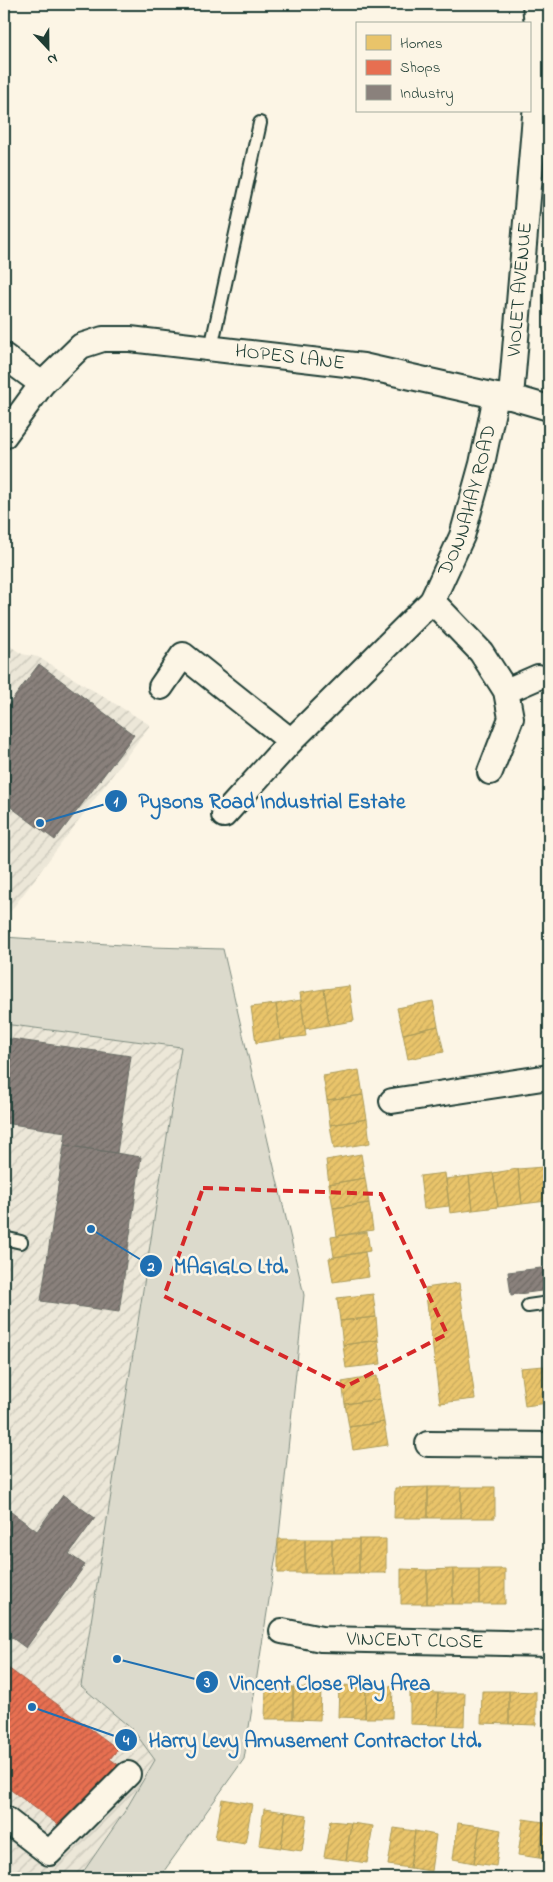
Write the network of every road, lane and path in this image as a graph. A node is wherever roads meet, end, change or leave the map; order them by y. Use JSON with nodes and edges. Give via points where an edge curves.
{"nodes":[{"id":1,"x":535,"y":4,"type":"edge"},
{"id":2,"x":260,"y":123,"type":"dead end"},
{"id":3,"x":211,"y":348,"type":"junction"},
{"id":4,"x":4,"y":356,"type":"edge"},
{"id":5,"x":42,"y":384,"type":"junction"},
{"id":6,"x":504,"y":397,"type":"junction"},
{"id":7,"x":549,"y":408,"type":"edge"},
{"id":8,"x":4,"y":436,"type":"edge"},
{"id":9,"x":432,"y":601,"type":"junction"},
{"id":10,"x":538,"y":677,"type":"dead end"},
{"id":11,"x":160,"y":687,"type":"dead end"},
{"id":12,"x":506,"y":691,"type":"junction"},
{"id":13,"x":291,"y":741,"type":"junction"},
{"id":14,"x":490,"y":772,"type":"dead end"},
{"id":15,"x":224,"y":815,"type":"dead end"},
{"id":16,"x":549,"y":1078,"type":"edge"},
{"id":17,"x":392,"y":1101,"type":"dead end"},
{"id":18,"x":4,"y":1238,"type":"edge"},
{"id":19,"x":21,"y":1242,"type":"dead end"},
{"id":20,"x":549,"y":1303,"type":"edge"},
{"id":21,"x":528,"y":1306,"type":"dead end"},
{"id":22,"x":428,"y":1444,"type":"dead end"},
{"id":23,"x":549,"y":1445,"type":"edge"},
{"id":24,"x":282,"y":1631,"type":"dead end"},
{"id":25,"x":549,"y":1644,"type":"edge"},
{"id":26,"x":128,"y":1774,"type":"dead end"},
{"id":27,"x":4,"y":1818,"type":"edge"}],
"edges":[{"from":1,"to":6,"type":"street","name":"VIOLET AVENUE","via":[[540,57]]},
{"from":2,"to":3,"type":"lane"},
{"from":3,"to":5,"type":"street","name":"HOPES LANE","via":[[103,339],[81,346]]},
{"from":3,"to":6,"type":"street","name":"HOPES LANE","via":[[363,366]]},
{"from":4,"to":5,"type":"street"},
{"from":5,"to":8,"type":"street","name":"HOPES LANE"},
{"from":6,"to":7,"type":"street","name":"HOPES LANE"},
{"from":6,"to":9,"type":"street","name":"DONNAHAY ROAD","via":[[462,536]]},
{"from":9,"to":12,"type":"street","name":"DONNAHAY ROAD","via":[[481,652]]},
{"from":9,"to":13,"type":"street","name":"DONNAHAY ROAD"},
{"from":10,"to":12,"type":"street"},
{"from":11,"to":13,"type":"street","via":[[182,655]]},
{"from":12,"to":14,"type":"street","name":"DONNAHAY ROAD","via":[[511,718]]},
{"from":13,"to":15,"type":"street","name":"DONNAHAY ROAD"},
{"from":16,"to":17,"type":"street"},
{"from":18,"to":19,"type":"lane"},
{"from":20,"to":21,"type":"lane"},
{"from":22,"to":23,"type":"street"},
{"from":24,"to":25,"type":"street","name":"VINCENT CLOSE","via":[[321,1639]]},
{"from":26,"to":27,"type":"street","via":[[49,1853]]}]}
